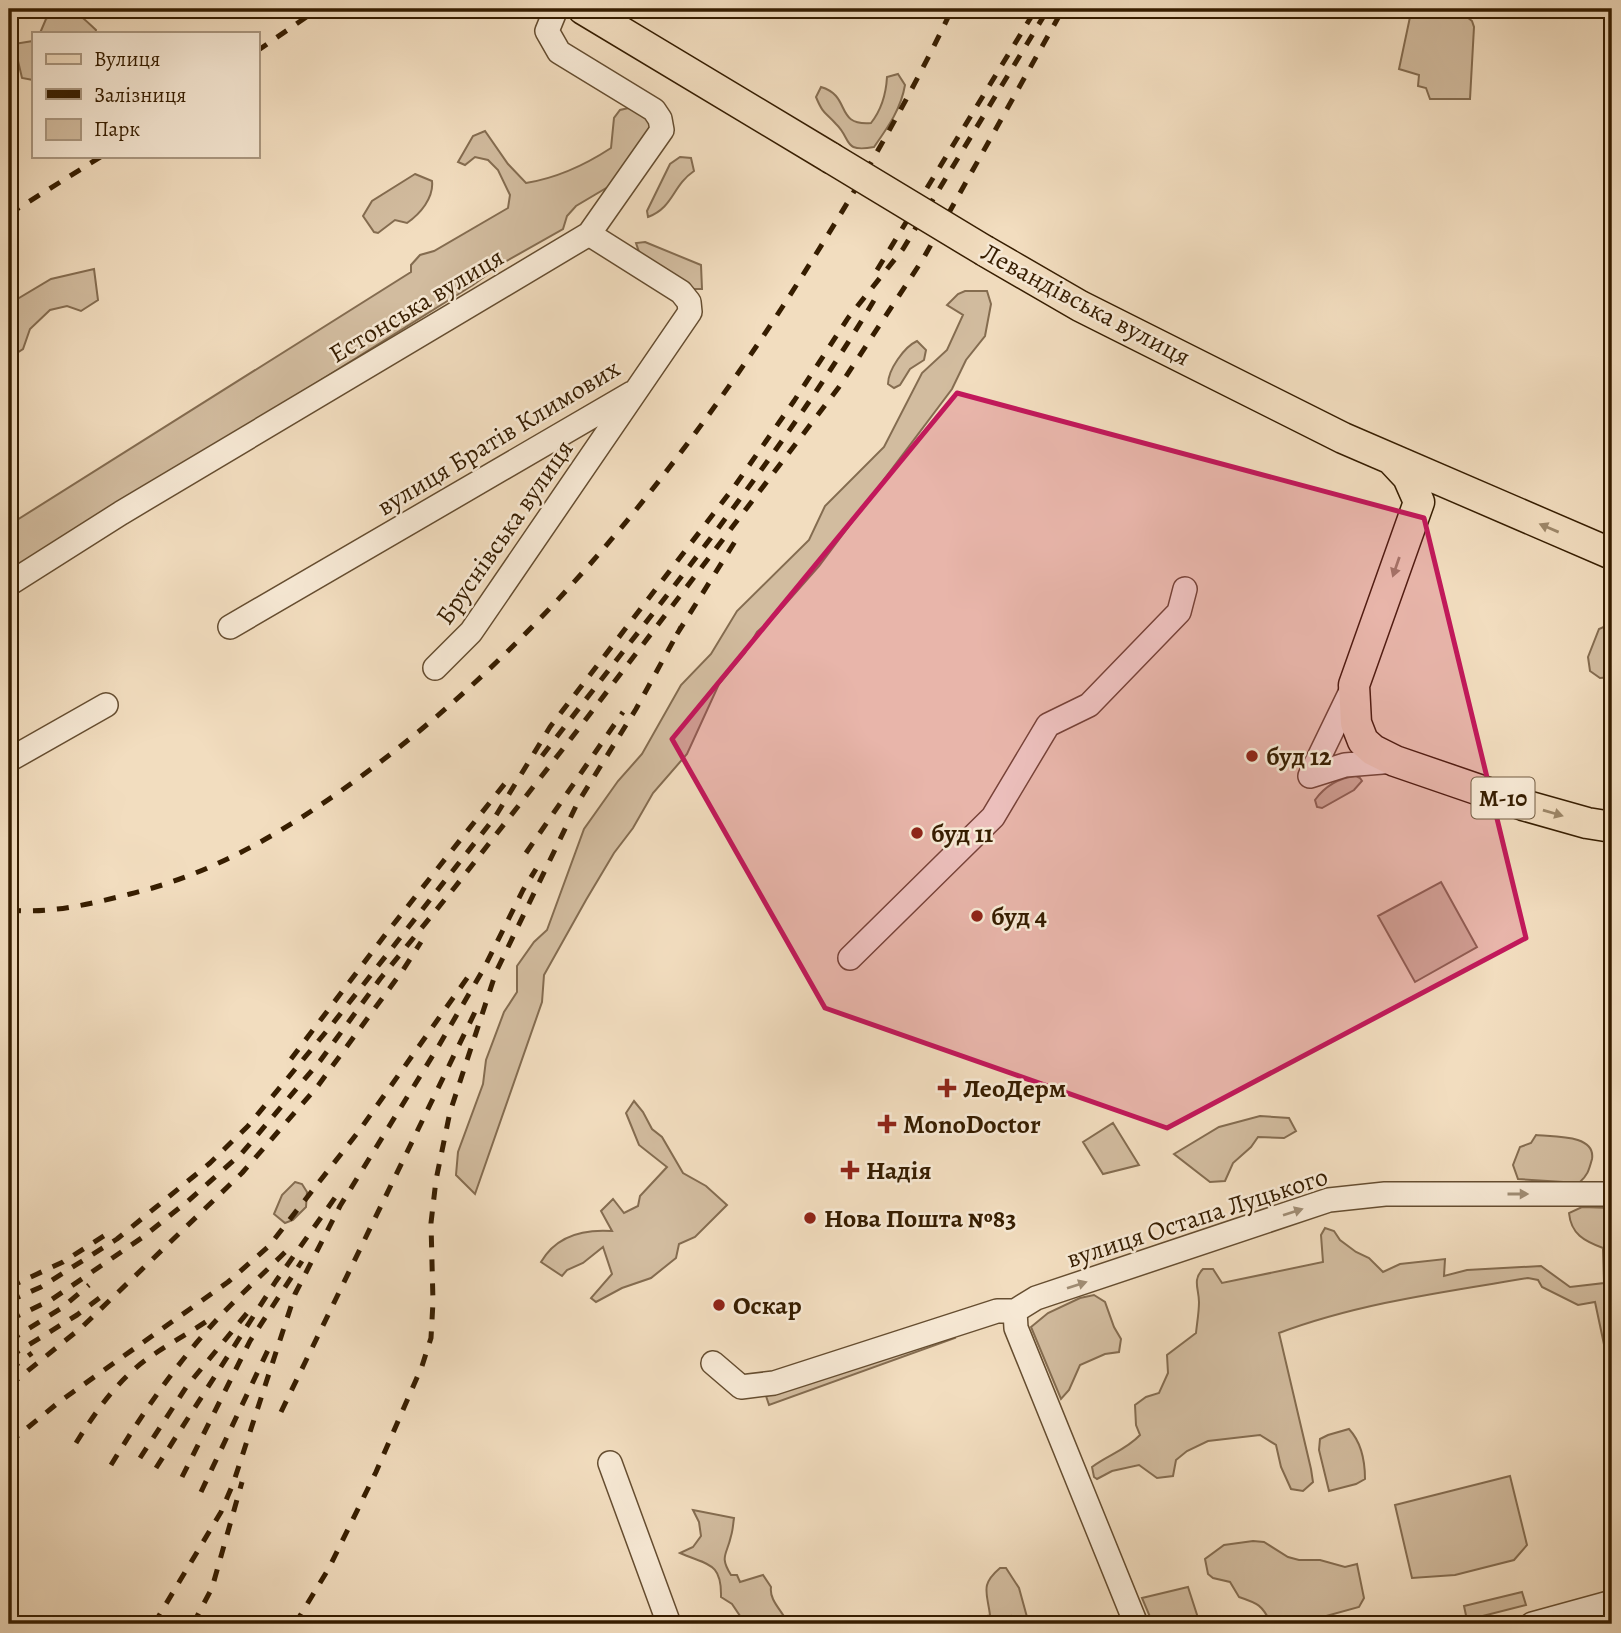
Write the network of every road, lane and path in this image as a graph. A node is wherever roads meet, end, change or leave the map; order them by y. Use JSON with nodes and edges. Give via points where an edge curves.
{"nodes":[{"id":1,"x":556,"y":9,"type":"edge"},
{"id":2,"x":583,"y":9,"type":"edge"},
{"id":3,"x":589,"y":234,"type":"junction"},
{"id":4,"x":638,"y":390,"type":"junction"},
{"id":5,"x":1392,"y":460,"type":"junction"},
{"id":6,"x":1460,"y":488,"type":"junction"},
{"id":7,"x":1419,"y":502,"type":"junction"},
{"id":8,"x":1612,"y":554,"type":"edge"},
{"id":9,"x":9,"y":584,"type":"edge"},
{"id":10,"x":1185,"y":589,"type":"dead end"},
{"id":11,"x":230,"y":627,"type":"dead end"},
{"id":12,"x":436,"y":668,"type":"dead end"},
{"id":13,"x":1354,"y":685,"type":"junction"},
{"id":14,"x":106,"y":705,"type":"dead end"},
{"id":15,"x":9,"y":760,"type":"edge"},
{"id":16,"x":1395,"y":761,"type":"junction"},
{"id":17,"x":1612,"y":827,"type":"edge"},
{"id":18,"x":849,"y":958,"type":"dead end"},
{"id":19,"x":1612,"y":1194,"type":"edge"},
{"id":20,"x":1015,"y":1311,"type":"junction"},
{"id":21,"x":713,"y":1363,"type":"dead end"},
{"id":22,"x":610,"y":1463,"type":"dead end"},
{"id":23,"x":1612,"y":1602,"type":"edge"},
{"id":24,"x":669,"y":1624,"type":"edge"},
{"id":25,"x":1136,"y":1624,"type":"edge"},
{"id":26,"x":1532,"y":1624,"type":"edge"}],
"edges":[{"from":1,"to":3,"type":"street","name":"Естонська вулиця","via":[[547,31],[559,52],[654,110],[662,130]]},
{"from":2,"to":5,"type":"main road","name":"Левандівська вулиця","bridge":true,"via":[[1080,306]]},
{"from":3,"to":4,"type":"street","name":"вулиця Братів Климових","via":[[681,292],[689,302],[690,312]]},
{"from":3,"to":9,"type":"street","name":"Естонська вулиця"},
{"from":4,"to":11,"type":"street","name":"вулиця Братів Климових"},
{"from":4,"to":12,"type":"street","name":"Бруснівська вулиця","via":[[471,632]]},
{"from":5,"to":6,"type":"main road","name":"Левандівська вулиця"},
{"from":5,"to":7,"type":"main road","via":[[1408,477]]},
{"from":6,"to":7,"type":"main road"},
{"from":8,"to":6,"type":"main road","name":"Левандівська вулиця","one_way":true},
{"from":7,"to":13,"type":"main road","number":"М-10","one_way":true},
{"from":10,"to":18,"type":"street","via":[[1179,612],[1089,705],[1048,725],[993,817]]},
{"from":13,"to":16,"type":"main road","number":"М-10","via":[[1356,723],[1363,740]]},
{"from":13,"to":16,"type":"street","via":[[1310,776],[1345,765]]},
{"from":14,"to":15,"type":"street"},
{"from":16,"to":17,"type":"main road","number":"М-10","one_way":true,"via":[[1523,804]]},
{"from":20,"to":19,"type":"street","name":"вулиця Остапа Луцького","one_way":true,"via":[[1036,1298],[1329,1200],[1385,1194]]},
{"from":20,"to":21,"type":"street","name":"вулиця Остапа Луцького","via":[[997,1311],[774,1383],[741,1387]]},
{"from":20,"to":25,"type":"street","via":[[1016,1328]]},
{"from":22,"to":24,"type":"street"},
{"from":23,"to":26,"type":"street"}]}
